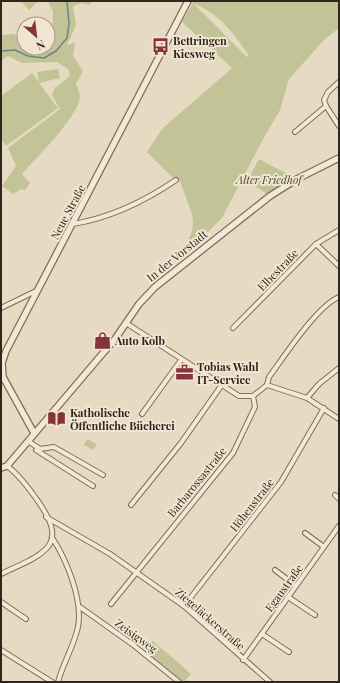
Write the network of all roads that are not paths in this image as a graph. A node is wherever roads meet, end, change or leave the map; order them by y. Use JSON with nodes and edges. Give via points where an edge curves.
{"nodes":[{"id":1,"x":188,"y":1,"type":"edge"},
{"id":2,"x":339,"y":82,"type":"edge"},
{"id":3,"x":326,"y":106,"type":"junction"},
{"id":4,"x":339,"y":126,"type":"edge"},
{"id":5,"x":295,"y":132,"type":"dead end"},
{"id":6,"x":339,"y":158,"type":"edge"},
{"id":7,"x":176,"y":180,"type":"dead end"},
{"id":8,"x":73,"y":224,"type":"junction"},
{"id":9,"x":339,"y":230,"type":"edge"},
{"id":10,"x":316,"y":244,"type":"junction"},
{"id":11,"x":339,"y":266,"type":"edge"},
{"id":12,"x":38,"y":290,"type":"junction"},
{"id":13,"x":339,"y":296,"type":"edge"},
{"id":14,"x":1,"y":308,"type":"edge"},
{"id":15,"x":126,"y":323,"type":"junction"},
{"id":16,"x":233,"y":328,"type":"dead end"},
{"id":17,"x":181,"y":360,"type":"junction"},
{"id":18,"x":339,"y":368,"type":"edge"},
{"id":19,"x":266,"y":385,"type":"junction"},
{"id":20,"x":221,"y":386,"type":"junction"},
{"id":21,"x":253,"y":396,"type":"junction"},
{"id":22,"x":307,"y":398,"type":"junction"},
{"id":23,"x":324,"y":408,"type":"junction"},
{"id":24,"x":142,"y":414,"type":"dead end"},
{"id":25,"x":339,"y":419,"type":"edge"},
{"id":26,"x":34,"y":433,"type":"junction"},
{"id":27,"x":27,"y":442,"type":"junction"},
{"id":28,"x":4,"y":467,"type":"edge"},
{"id":29,"x":103,"y":475,"type":"dead end"},
{"id":30,"x":93,"y":486,"type":"dead end"},
{"id":31,"x":335,"y":495,"type":"dead end"},
{"id":32,"x":339,"y":498,"type":"edge"},
{"id":33,"x":131,"y":505,"type":"dead end"},
{"id":34,"x":46,"y":517,"type":"junction"},
{"id":35,"x":339,"y":526,"type":"edge"},
{"id":36,"x":305,"y":533,"type":"dead end"},
{"id":37,"x":52,"y":539,"type":"junction"},
{"id":38,"x":324,"y":547,"type":"junction"},
{"id":39,"x":276,"y":570,"type":"dead end"},
{"id":40,"x":136,"y":571,"type":"junction"},
{"id":41,"x":1,"y":574,"type":"edge"},
{"id":42,"x":296,"y":586,"type":"junction"},
{"id":43,"x":288,"y":597,"type":"junction"},
{"id":44,"x":1,"y":602,"type":"edge"},
{"id":45,"x":111,"y":604,"type":"dead end"},
{"id":46,"x":184,"y":606,"type":"junction"},
{"id":47,"x":80,"y":607,"type":"junction"},
{"id":48,"x":315,"y":615,"type":"dead end"},
{"id":49,"x":26,"y":619,"type":"dead end"},
{"id":50,"x":262,"y":634,"type":"junction"},
{"id":51,"x":1,"y":650,"type":"edge"},
{"id":52,"x":289,"y":652,"type":"dead end"},
{"id":53,"x":243,"y":660,"type":"junction"},
{"id":54,"x":52,"y":682,"type":"edge"},
{"id":55,"x":58,"y":682,"type":"edge"},
{"id":56,"x":179,"y":682,"type":"edge"},
{"id":57,"x":270,"y":682,"type":"edge"}],
"edges":[{"from":1,"to":8,"type":"street","name":"Neue Straße"},
{"from":2,"to":3,"type":"street","via":[[328,92],[324,100]]},
{"from":3,"to":4,"type":"street"},
{"from":3,"to":5,"type":"street"},
{"from":6,"to":15,"type":"street","name":"In der Vorstadt","via":[[270,196],[162,280]]},
{"from":7,"to":8,"type":"street","via":[[153,195],[103,217]]},
{"from":8,"to":12,"type":"street","name":"Neue Straße"},
{"from":9,"to":10,"type":"street","name":"Elbestraße"},
{"from":10,"to":11,"type":"street"},
{"from":10,"to":16,"type":"street","name":"Elbestraße"},
{"from":12,"to":14,"type":"street"},
{"from":12,"to":26,"type":"street","name":"Neue Straße","via":[[2,363],[8,389]]},
{"from":13,"to":19,"type":"street","via":[[306,327],[269,377]]},
{"from":15,"to":17,"type":"street"},
{"from":15,"to":26,"type":"street","name":"In der Vorstadt"},
{"from":17,"to":20,"type":"street"},
{"from":17,"to":24,"type":"street"},
{"from":18,"to":22,"type":"street","via":[[319,384]]},
{"from":19,"to":21,"type":"street"},
{"from":19,"to":22,"type":"street"},
{"from":20,"to":21,"type":"street","via":[[239,396]]},
{"from":20,"to":33,"type":"street","via":[[181,443]]},
{"from":21,"to":40,"type":"street","name":"Barbarossastraße","via":[[255,407],[233,453]]},
{"from":22,"to":23,"type":"street"},
{"from":23,"to":25,"type":"street"},
{"from":23,"to":46,"type":"street","name":"Höhenstraße","via":[[281,482]]},
{"from":26,"to":27,"type":"street","name":"In der Vorstadt"},
{"from":27,"to":28,"type":"street","name":"In der Vorstadt"},
{"from":27,"to":29,"type":"street","via":[[40,449],[54,447]]},
{"from":27,"to":30,"type":"street"},
{"from":28,"to":34,"type":"street","via":[[31,490]]},
{"from":31,"to":32,"type":"street"},
{"from":34,"to":37,"type":"street","via":[[52,528]]},
{"from":34,"to":40,"type":"street","name":"Ziegeläckerstraße"},
{"from":35,"to":38,"type":"street","name":"Egaustraße"},
{"from":36,"to":38,"type":"street"},
{"from":37,"to":41,"type":"street","via":[[47,549],[37,556]]},
{"from":37,"to":47,"type":"street","via":[[62,553]]},
{"from":38,"to":42,"type":"street","name":"Egaustraße"},
{"from":39,"to":42,"type":"street"},
{"from":40,"to":45,"type":"street"},
{"from":40,"to":46,"type":"street","name":"Ziegeläckerstraße"},
{"from":42,"to":43,"type":"street","name":"Egaustraße"},
{"from":43,"to":48,"type":"street"},
{"from":43,"to":50,"type":"street","name":"Egaustraße"},
{"from":44,"to":49,"type":"street"},
{"from":46,"to":53,"type":"street","name":"Ziegeläckerstraße"},
{"from":47,"to":55,"type":"street","via":[[75,638]]},
{"from":47,"to":56,"type":"street","name":"Zeisigweg"},
{"from":50,"to":52,"type":"street"},
{"from":50,"to":53,"type":"street","name":"Egaustraße"},
{"from":51,"to":54,"type":"street"},
{"from":53,"to":57,"type":"street","name":"Ziegeläckerstraße"}]}
